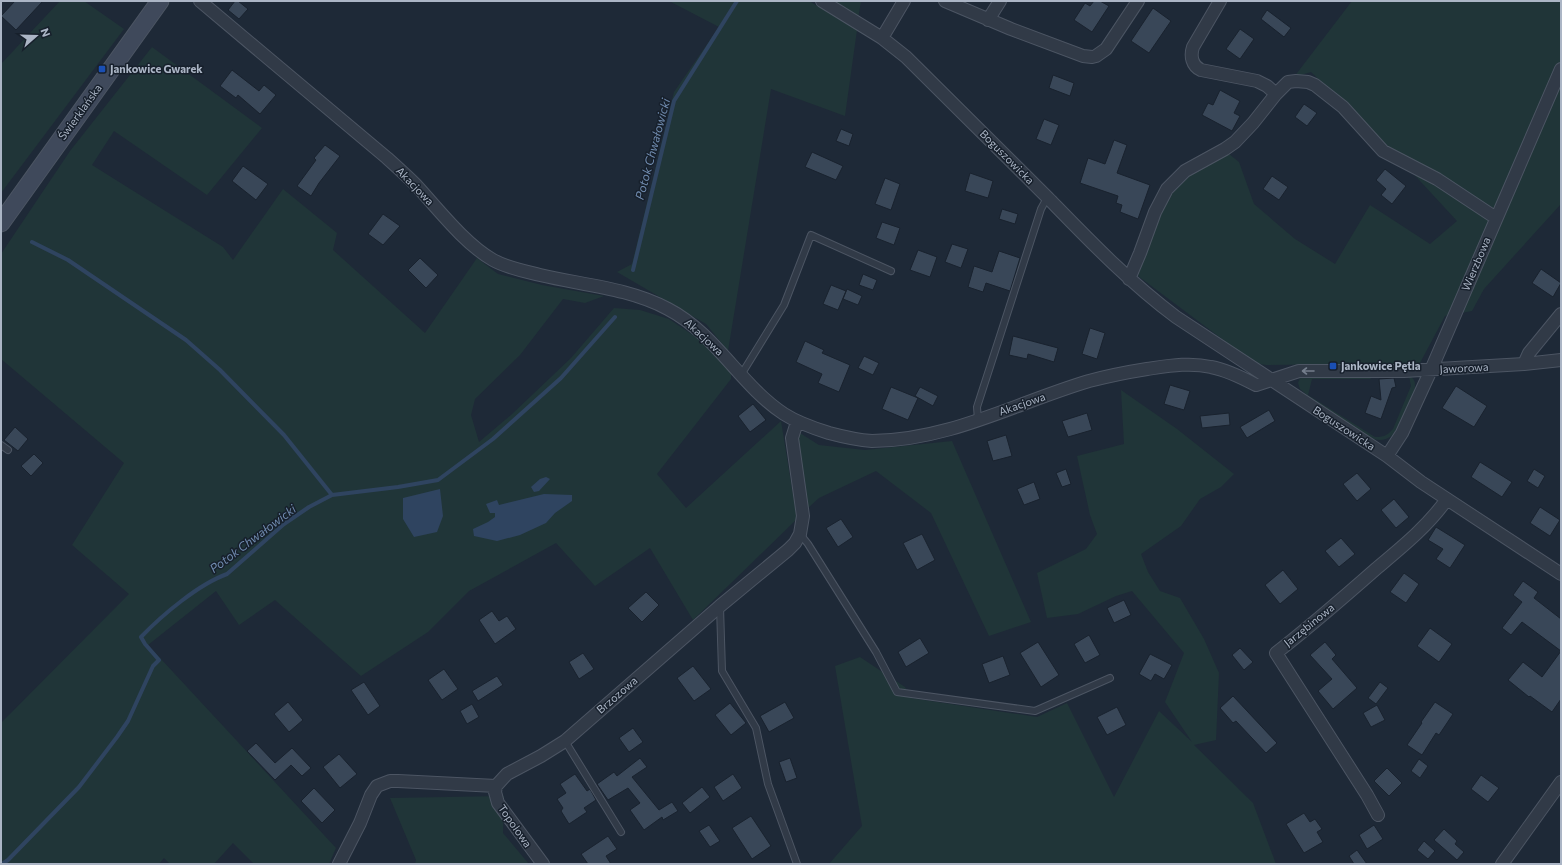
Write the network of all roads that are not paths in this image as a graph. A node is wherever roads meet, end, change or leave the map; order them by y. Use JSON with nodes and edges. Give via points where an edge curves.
{"nodes":[{"id":1,"x":160,"y":1,"type":"edge"},
{"id":2,"x":200,"y":1,"type":"edge"},
{"id":3,"x":822,"y":1,"type":"edge"},
{"id":4,"x":904,"y":1,"type":"edge"},
{"id":5,"x":945,"y":1,"type":"edge"},
{"id":6,"x":1000,"y":1,"type":"edge"},
{"id":7,"x":1138,"y":1,"type":"edge"},
{"id":8,"x":1220,"y":1,"type":"edge"},
{"id":9,"x":988,"y":20,"type":"junction"},
{"id":10,"x":882,"y":38,"type":"junction"},
{"id":11,"x":1561,"y":69,"type":"edge"},
{"id":12,"x":1276,"y":94,"type":"junction"},
{"id":13,"x":1047,"y":198,"type":"junction"},
{"id":14,"x":1496,"y":218,"type":"junction"},
{"id":15,"x":1,"y":223,"type":"edge"},
{"id":16,"x":891,"y":271,"type":"dead end"},
{"id":17,"x":1129,"y":279,"type":"junction"},
{"id":18,"x":1561,"y":314,"type":"edge"},
{"id":19,"x":1561,"y":360,"type":"edge"},
{"id":20,"x":1524,"y":364,"type":"junction"},
{"id":21,"x":1431,"y":370,"type":"junction"},
{"id":22,"x":742,"y":375,"type":"junction"},
{"id":23,"x":1272,"y":381,"type":"junction"},
{"id":24,"x":978,"y":420,"type":"junction"},
{"id":25,"x":797,"y":422,"type":"junction"},
{"id":26,"x":1,"y":445,"type":"edge"},
{"id":27,"x":8,"y":450,"type":"dead end"},
{"id":28,"x":1387,"y":456,"type":"junction"},
{"id":29,"x":1447,"y":500,"type":"junction"},
{"id":30,"x":800,"y":534,"type":"junction"},
{"id":31,"x":1561,"y":574,"type":"edge"},
{"id":32,"x":720,"y":606,"type":"junction"},
{"id":33,"x":1110,"y":678,"type":"dead end"},
{"id":34,"x":565,"y":741,"type":"junction"},
{"id":35,"x":1561,"y":782,"type":"edge"},
{"id":36,"x":496,"y":786,"type":"junction"},
{"id":37,"x":1378,"y":815,"type":"dead end"},
{"id":38,"x":621,"y":832,"type":"dead end"},
{"id":39,"x":339,"y":864,"type":"edge"},
{"id":40,"x":543,"y":864,"type":"edge"},
{"id":41,"x":797,"y":864,"type":"edge"},
{"id":42,"x":1502,"y":864,"type":"edge"}],
"edges":[{"from":1,"to":15,"type":"main road","name":"Świerklańska"},
{"from":2,"to":22,"type":"street","name":"Akacjowa","via":[[387,158],[482,253],[494,261],[526,272],[612,290],[664,307],[696,328]]},
{"from":3,"to":10,"type":"street","name":"Boguszowicka"},
{"from":4,"to":10,"type":"street"},
{"from":5,"to":9,"type":"street"},
{"from":6,"to":9,"type":"street"},
{"from":7,"to":9,"type":"street","via":[[1106,49],[1092,57],[1074,53]]},
{"from":8,"to":12,"type":"street","via":[[1193,47],[1191,53],[1196,68],[1257,81]]},
{"from":10,"to":13,"type":"street","name":"Boguszowicka","via":[[906,57]]},
{"from":11,"to":14,"type":"street","name":"Wierzbowa"},
{"from":12,"to":14,"type":"street","via":[[1288,82],[1302,80],[1315,85],[1343,107],[1383,151],[1436,179]]},
{"from":12,"to":17,"type":"street","via":[[1235,142],[1185,171],[1167,189],[1155,212]]},
{"from":13,"to":17,"type":"street","name":"Boguszowicka"},
{"from":13,"to":24,"type":"lane","via":[[1041,209],[977,407]]},
{"from":14,"to":21,"type":"street","name":"Wierzbowa"},
{"from":16,"to":22,"type":"lane","via":[[811,235],[784,305]]},
{"from":17,"to":23,"type":"street","name":"Boguszowicka","via":[[1176,317]]},
{"from":18,"to":20,"type":"street","via":[[1529,353]]},
{"from":19,"to":20,"type":"street","name":"Jaworowa"},
{"from":20,"to":21,"type":"street","name":"Jaworowa"},
{"from":21,"to":23,"type":"street","name":"Jaworowa","one_way":true,"via":[[1299,371]]},
{"from":21,"to":28,"type":"street","name":"Wierzbowa","via":[[1402,433]]},
{"from":22,"to":25,"type":"street","name":"Akacjowa","via":[[774,407]]},
{"from":23,"to":24,"type":"street","name":"Akacjowa","via":[[1256,385],[1225,370],[1209,366],[1166,366],[1087,382]]},
{"from":23,"to":28,"type":"street","name":"Boguszowicka"},
{"from":24,"to":25,"type":"street","name":"Akacjowa","via":[[944,431],[886,440],[854,440]]},
{"from":25,"to":30,"type":"street","name":"Brzozowa","via":[[792,438],[803,510]]},
{"from":26,"to":27,"type":"lane"},
{"from":28,"to":29,"type":"street","name":"Boguszowicka"},
{"from":29,"to":31,"type":"street","name":"Boguszowicka"},
{"from":29,"to":37,"type":"street","name":"Jarzębinowa","via":[[1436,515],[1410,539],[1276,653]]},
{"from":30,"to":32,"type":"street","name":"Brzozowa","via":[[788,550]]},
{"from":30,"to":33,"type":"lane","via":[[876,652],[897,692],[1035,712]]},
{"from":32,"to":34,"type":"street","name":"Brzozowa"},
{"from":32,"to":41,"type":"lane","via":[[722,671],[756,728],[768,784]]},
{"from":34,"to":36,"type":"street","name":"Brzozowa","via":[[507,774]]},
{"from":34,"to":38,"type":"lane"},
{"from":35,"to":42,"type":"street"},
{"from":36,"to":39,"type":"street","via":[[398,781],[383,783],[377,786],[371,795]]},
{"from":36,"to":40,"type":"street","name":"Topolowa","via":[[498,802]]}]}
